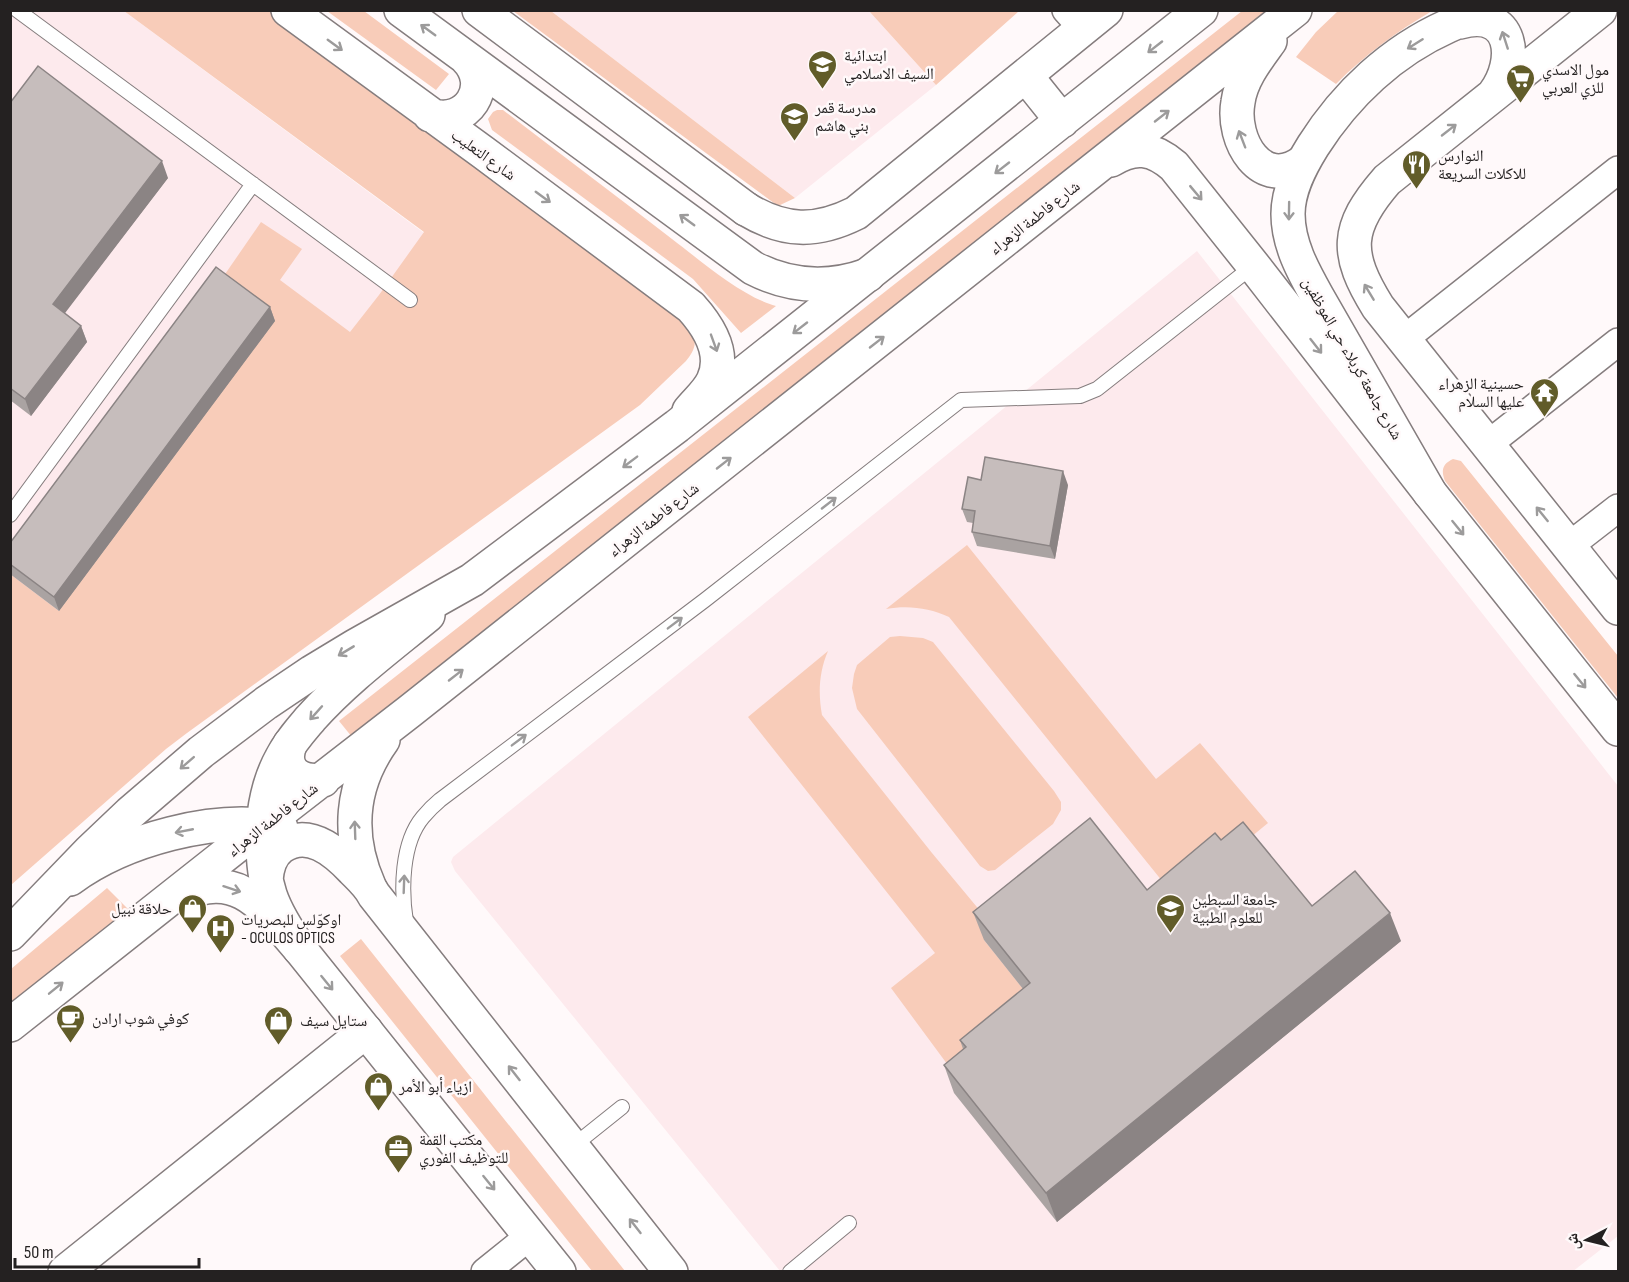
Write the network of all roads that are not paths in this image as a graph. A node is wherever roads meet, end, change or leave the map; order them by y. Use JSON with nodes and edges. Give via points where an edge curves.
{"nodes":[{"id":1,"x":17,"y":10,"type":"edge"},
{"id":2,"x":288,"y":10,"type":"edge"},
{"id":3,"x":401,"y":10,"type":"edge"},
{"id":4,"x":479,"y":10,"type":"edge"},
{"id":5,"x":1201,"y":10,"type":"edge"},
{"id":6,"x":1486,"y":10,"type":"edge"},
{"id":7,"x":1600,"y":10,"type":"edge"},
{"id":8,"x":1291,"y":13,"type":"edge"},
{"id":9,"x":1085,"y":17,"type":"edge"},
{"id":10,"x":1449,"y":25,"type":"junction"},
{"id":11,"x":466,"y":58,"type":"junction"},
{"id":12,"x":1026,"y":76,"type":"junction"},
{"id":13,"x":1494,"y":94,"type":"junction"},
{"id":14,"x":524,"y":100,"type":"junction"},
{"id":15,"x":430,"y":115,"type":"junction"},
{"id":16,"x":1062,"y":121,"type":"junction"},
{"id":17,"x":484,"y":153,"type":"junction"},
{"id":18,"x":1303,"y":162,"type":"junction"},
{"id":19,"x":1096,"y":168,"type":"junction"},
{"id":20,"x":1618,"y":170,"type":"edge"},
{"id":21,"x":253,"y":184,"type":"junction"},
{"id":22,"x":1254,"y":265,"type":"junction"},
{"id":23,"x":868,"y":275,"type":"junction"},
{"id":24,"x":410,"y":300,"type":"dead end"},
{"id":25,"x":1403,"y":340,"type":"junction"},
{"id":26,"x":1618,"y":342,"type":"edge"},
{"id":27,"x":677,"y":426,"type":"junction"},
{"id":28,"x":1488,"y":445,"type":"junction"},
{"id":29,"x":1431,"y":494,"type":"junction"},
{"id":30,"x":1618,"y":508,"type":"edge"},
{"id":31,"x":10,"y":515,"type":"edge"},
{"id":32,"x":1569,"y":546,"type":"junction"},
{"id":33,"x":472,"y":580,"type":"junction"},
{"id":34,"x":1618,"y":608,"type":"edge"},
{"id":35,"x":410,"y":711,"type":"junction"},
{"id":36,"x":1618,"y":729,"type":"edge"},
{"id":37,"x":290,"y":744,"type":"junction"},
{"id":38,"x":323,"y":780,"type":"junction"},
{"id":39,"x":263,"y":825,"type":"junction"},
{"id":40,"x":329,"y":848,"type":"junction"},
{"id":41,"x":266,"y":880,"type":"junction"},
{"id":42,"x":369,"y":886,"type":"junction"},
{"id":43,"x":46,"y":898,"type":"junction"},
{"id":44,"x":158,"y":908,"type":"junction"},
{"id":45,"x":10,"y":934,"type":"edge"},
{"id":46,"x":411,"y":942,"type":"junction"},
{"id":47,"x":300,"y":949,"type":"junction"},
{"id":48,"x":10,"y":1025,"type":"edge"},
{"id":49,"x":366,"y":1031,"type":"junction"},
{"id":50,"x":622,"y":1107,"type":"dead end"},
{"id":51,"x":572,"y":1147,"type":"junction"},
{"id":52,"x":849,"y":1223,"type":"dead end"},
{"id":53,"x":531,"y":1235,"type":"junction"},
{"id":54,"x":65,"y":1272,"type":"edge"},
{"id":55,"x":485,"y":1272,"type":"edge"},
{"id":56,"x":559,"y":1272,"type":"edge"},
{"id":57,"x":671,"y":1272,"type":"edge"},
{"id":58,"x":790,"y":1272,"type":"edge"}],
"edges":[{"from":1,"to":21,"type":"lane"},
{"from":2,"to":15,"type":"main road","name":"شارع التعليب","one_way":true},
{"from":11,"to":3,"type":"main road","one_way":true},
{"from":4,"to":12,"type":"main road","via":[[746,209],[776,224],[792,227],[825,226],[856,213]]},
{"from":5,"to":16,"type":"main road","one_way":true},
{"from":6,"to":10,"type":"main road","name":"شارع جامعة كربلاء حي الموظفين"},
{"from":7,"to":13,"type":"main road"},
{"from":18,"to":8,"type":"main road","one_way":true,"via":[[1281,171],[1261,166],[1248,154],[1237,126],[1241,89]]},
{"from":19,"to":8,"type":"main road","name":"شارع فاطمة الزهراء","one_way":true},
{"from":9,"to":12,"type":"main road"},
{"from":13,"to":10,"type":"main road","one_way":true,"via":[[1507,64],[1502,31],[1481,18]]},
{"from":10,"to":18,"type":"main road","name":"شارع جامعة كربلاء حي الموظفين","one_way":true,"via":[[1374,73],[1323,130]]},
{"from":11,"to":14,"type":"main road"},
{"from":11,"to":15,"type":"main road","via":[[478,81],[470,105],[449,117]]},
{"from":12,"to":16,"type":"main road"},
{"from":25,"to":13,"type":"main road","one_way":true,"via":[[1378,307],[1358,269],[1354,246],[1360,219],[1387,180]]},
{"from":14,"to":17,"type":"main road","via":[[506,96],[483,107],[475,130]]},
{"from":23,"to":14,"type":"main road","one_way":true,"via":[[834,284],[810,285],[764,274]]},
{"from":15,"to":17,"type":"main road","name":"شارع التعليب"},
{"from":16,"to":23,"type":"main road","one_way":true},
{"from":17,"to":27,"type":"main road","name":"شارع التعليب","one_way":true,"via":[[679,297],[708,329],[718,364],[711,385]]},
{"from":18,"to":29,"type":"main road","name":"شارع جامعة كربلاء حي الموظفين","one_way":true,"via":[[1288,213],[1300,265]]},
{"from":19,"to":22,"type":"main road","one_way":true,"via":[[1132,151],[1163,156]]},
{"from":35,"to":19,"type":"main road","name":"شارع فاطمة الزهراء","one_way":true},
{"from":20,"to":25,"type":"street"},
{"from":21,"to":24,"type":"lane"},
{"from":21,"to":31,"type":"lane"},
{"from":22,"to":29,"type":"main road","one_way":true},
{"from":46,"to":22,"type":"lane","one_way":true,"via":[[404,909],[405,862],[411,837],[422,818],[440,800],[961,400],[1080,396],[1097,389]]},
{"from":23,"to":27,"type":"main road","one_way":true},
{"from":25,"to":28,"type":"main road"},
{"from":26,"to":28,"type":"street"},
{"from":27,"to":33,"type":"main road","one_way":true},
{"from":32,"to":28,"type":"main road","one_way":true},
{"from":29,"to":36,"type":"main road","name":"شارع جامعة كربلاء حي الموظفين","one_way":true},
{"from":30,"to":32,"type":"street"},
{"from":32,"to":34,"type":"main road"},
{"from":33,"to":37,"type":"main road","one_way":true,"via":[[353,675]]},
{"from":33,"to":43,"type":"main road","one_way":true,"via":[[312,672],[232,728],[130,813]]},
{"from":35,"to":38,"type":"main road","name":"شارع فاطمة الزهراء"},
{"from":42,"to":35,"type":"main road","one_way":true,"via":[[355,838],[356,801],[375,751]]},
{"from":37,"to":38,"type":"main road","via":[[287,761],[292,771],[304,779]]},
{"from":37,"to":39,"type":"main road","via":[[272,778]]},
{"from":38,"to":39,"type":"main road","name":"شارع فاطمة الزهراء"},
{"from":39,"to":40,"type":"main road","via":[[304,835]]},
{"from":39,"to":41,"type":"main road"},
{"from":39,"to":43,"type":"main road","one_way":true,"via":[[197,829],[133,846],[73,877]]},
{"from":39,"to":44,"type":"main road","name":"شارع فاطمة الزهراء"},
{"from":40,"to":41,"type":"main road","via":[[302,840],[283,846],[270,861]]},
{"from":40,"to":42,"type":"main road"},
{"from":41,"to":47,"type":"main road","via":[[277,915]]},
{"from":42,"to":46,"type":"main road"},
{"from":43,"to":45,"type":"main road"},
{"from":44,"to":47,"type":"main road","one_way":true,"via":[[194,890],[215,886],[237,889],[259,905]]},
{"from":48,"to":44,"type":"main road","name":"شارع فاطمة الزهراء","one_way":true},
{"from":51,"to":46,"type":"main road","one_way":true},
{"from":47,"to":49,"type":"main road","one_way":true},
{"from":49,"to":53,"type":"main road","one_way":true},
{"from":49,"to":54,"type":"main road"},
{"from":50,"to":51,"type":"lane"},
{"from":57,"to":51,"type":"main road","one_way":true},
{"from":52,"to":58,"type":"lane"},
{"from":53,"to":55,"type":"street"},
{"from":53,"to":56,"type":"main road"}]}
